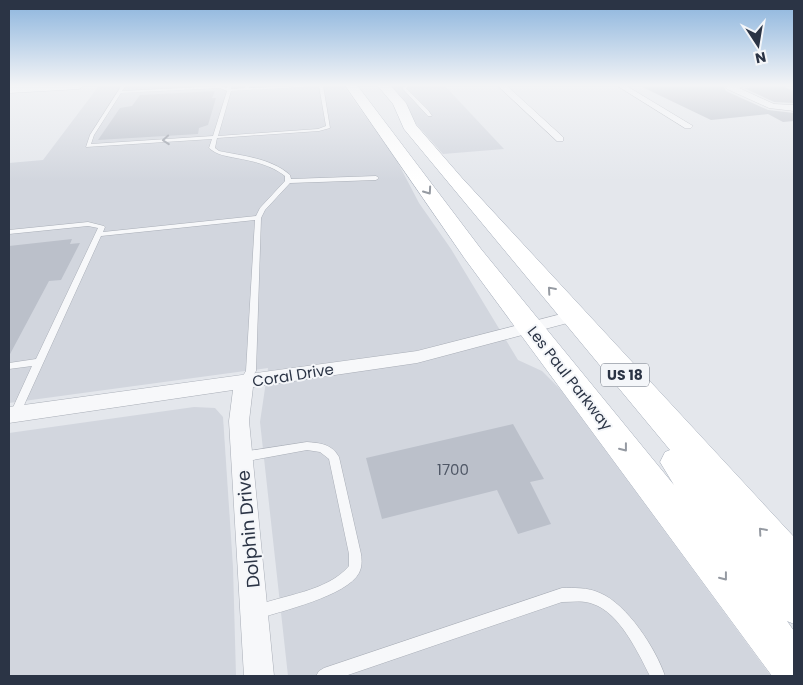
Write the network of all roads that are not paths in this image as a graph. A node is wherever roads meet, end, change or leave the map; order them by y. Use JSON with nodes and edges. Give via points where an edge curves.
{"nodes":[{"id":1,"x":103,"y":117,"type":"edge"},
{"id":2,"x":221,"y":117,"type":"edge"},
{"id":3,"x":326,"y":117,"type":"edge"},
{"id":4,"x":375,"y":117,"type":"edge"},
{"id":5,"x":377,"y":117,"type":"edge"},
{"id":6,"x":416,"y":117,"type":"edge"},
{"id":7,"x":418,"y":117,"type":"edge"},
{"id":8,"x":536,"y":117,"type":"edge"},
{"id":9,"x":673,"y":117,"type":"edge"},
{"id":10,"x":420,"y":120,"type":"junction"},
{"id":11,"x":688,"y":126,"type":"dead end"},
{"id":12,"x":215,"y":137,"type":"junction"},
{"id":13,"x":560,"y":139,"type":"dead end"},
{"id":14,"x":376,"y":178,"type":"dead end"},
{"id":15,"x":288,"y":181,"type":"junction"},
{"id":16,"x":258,"y":218,"type":"junction"},
{"id":17,"x":496,"y":227,"type":"junction"},
{"id":18,"x":9,"y":232,"type":"edge"},
{"id":19,"x":98,"y":234,"type":"junction"},
{"id":20,"x":573,"y":316,"type":"junction"},
{"id":21,"x":531,"y":326,"type":"junction"},
{"id":22,"x":39,"y":362,"type":"junction"},
{"id":23,"x":9,"y":366,"type":"edge"},
{"id":24,"x":244,"y":382,"type":"junction"},
{"id":25,"x":12,"y":414,"type":"edge"},
{"id":26,"x":242,"y":458,"type":"junction"},
{"id":27,"x":794,"y":568,"type":"edge"},
{"id":28,"x":794,"y":603,"type":"edge"},
{"id":29,"x":254,"y":613,"type":"junction"},
{"id":30,"x":794,"y":668,"type":"edge"},
{"id":31,"x":259,"y":676,"type":"edge"},
{"id":32,"x":324,"y":676,"type":"edge"},
{"id":33,"x":658,"y":676,"type":"edge"}],
"edges":[{"from":12,"to":1,"type":"lane","one_way":true,"via":[[88,146]]},
{"from":2,"to":12,"type":"lane"},
{"from":3,"to":12,"type":"lane","via":[[328,126],[319,130]]},
{"from":4,"to":21,"type":"main road","name":"Les Paul Parkway","number":"US 18","one_way":true,"via":[[452,226]]},
{"from":5,"to":17,"type":"main road","via":[[477,216]]},
{"from":6,"to":10,"type":"main road"},
{"from":7,"to":10,"type":"lane"},
{"from":8,"to":13,"type":"street"},
{"from":9,"to":11,"type":"street"},
{"from":10,"to":17,"type":"main road","number":"US 18"},
{"from":12,"to":15,"type":"lane","via":[[212,148],[217,152],[273,166],[285,172]]},
{"from":14,"to":15,"type":"lane"},
{"from":15,"to":16,"type":"lane","via":[[262,209]]},
{"from":16,"to":19,"type":"lane"},
{"from":16,"to":24,"type":"lane","via":[[251,370]]},
{"from":20,"to":17,"type":"main road","number":"US 18","one_way":true},
{"from":18,"to":19,"type":"lane","via":[[88,224],[102,227]]},
{"from":19,"to":22,"type":"lane"},
{"from":20,"to":21,"type":"street","name":"Coral Drive"},
{"from":27,"to":20,"type":"main road","number":"US 18","one_way":true},
{"from":21,"to":24,"type":"street","name":"Coral Drive","via":[[417,357]]},
{"from":21,"to":28,"type":"main road","via":[[570,335]]},
{"from":21,"to":30,"type":"main road","name":"Les Paul Parkway","number":"US 18","one_way":true},
{"from":22,"to":23,"type":"lane"},
{"from":22,"to":25,"type":"lane"},
{"from":24,"to":25,"type":"street","name":"Coral Drive"},
{"from":24,"to":26,"type":"street","name":"Dolphin Drive","via":[[239,421]]},
{"from":26,"to":29,"type":"street","name":"Dolphin Drive"},
{"from":26,"to":29,"type":"lane","via":[[306,446],[322,448],[334,457],[356,554],[355,569],[346,580]]},
{"from":29,"to":31,"type":"street","name":"Dolphin Drive"},
{"from":32,"to":33,"type":"lane","via":[[562,595],[586,595],[602,600],[616,612],[636,635]]}]}
